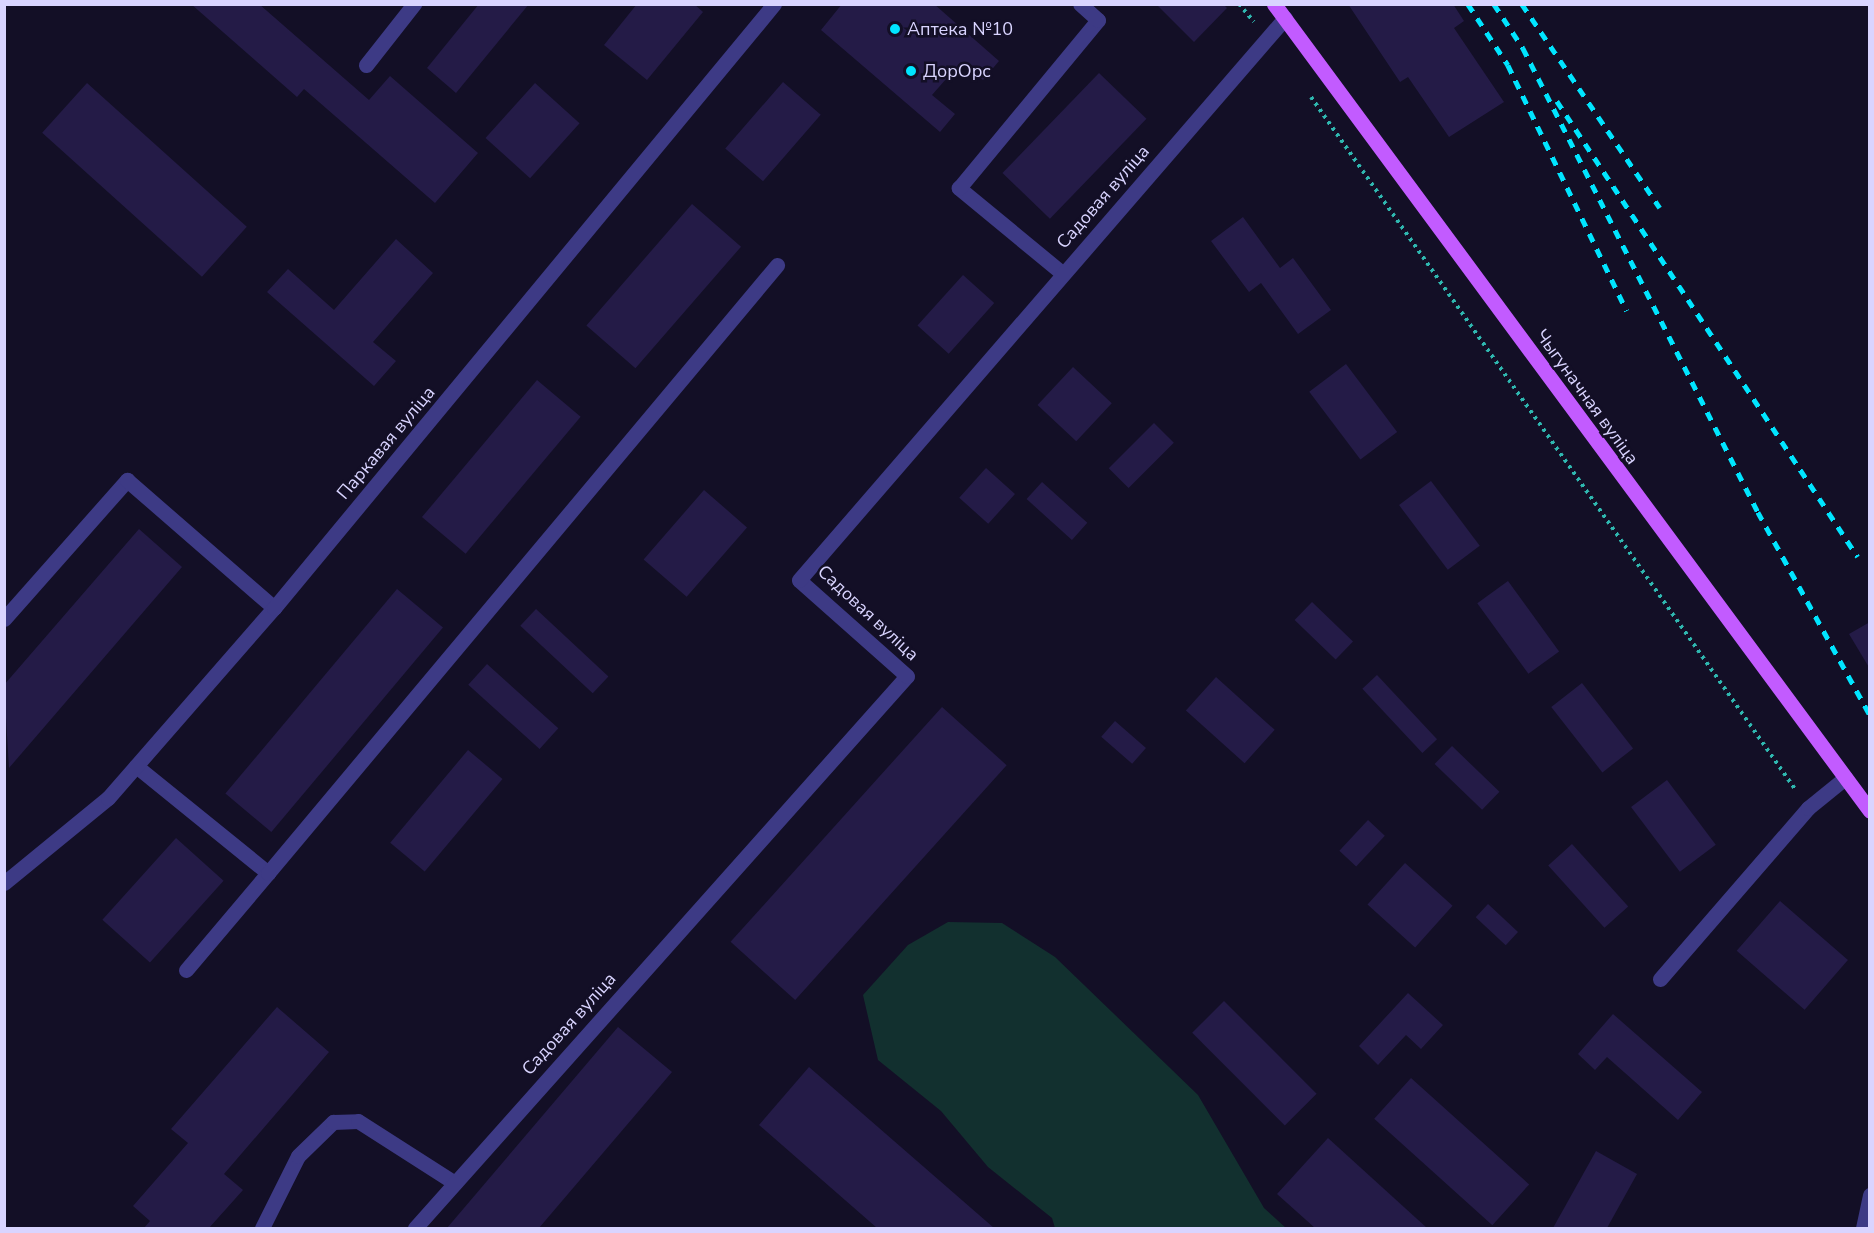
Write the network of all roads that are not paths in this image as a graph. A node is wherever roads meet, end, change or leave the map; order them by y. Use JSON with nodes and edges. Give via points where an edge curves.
{"nodes":[{"id":1,"x":414,"y":4,"type":"edge"},
{"id":2,"x":774,"y":4,"type":"edge"},
{"id":3,"x":1080,"y":4,"type":"edge"},
{"id":4,"x":1274,"y":4,"type":"edge"},
{"id":5,"x":1285,"y":18,"type":"junction"},
{"id":6,"x":366,"y":65,"type":"dead end"},
{"id":7,"x":777,"y":265,"type":"dead end"},
{"id":8,"x":1062,"y":273,"type":"junction"},
{"id":9,"x":274,"y":608,"type":"junction"},
{"id":10,"x":4,"y":620,"type":"edge"},
{"id":11,"x":136,"y":766,"type":"junction"},
{"id":12,"x":1845,"y":778,"type":"junction"},
{"id":13,"x":1869,"y":811,"type":"edge"},
{"id":14,"x":268,"y":873,"type":"junction"},
{"id":15,"x":4,"y":882,"type":"edge"},
{"id":16,"x":186,"y":970,"type":"dead end"},
{"id":17,"x":1660,"y":979,"type":"dead end"},
{"id":18,"x":455,"y":1183,"type":"junction"},
{"id":19,"x":1869,"y":1195,"type":"edge"},
{"id":20,"x":262,"y":1228,"type":"edge"},
{"id":21,"x":415,"y":1228,"type":"edge"},
{"id":22,"x":1863,"y":1228,"type":"edge"}],
"edges":[{"from":1,"to":6,"type":"street"},
{"from":2,"to":9,"type":"street","name":"Паркавая вуліца"},
{"from":3,"to":8,"type":"street","via":[[1098,20],[959,188]]},
{"from":4,"to":5,"type":"main road","name":"Чыгуначная вуліца"},
{"from":5,"to":8,"type":"street","name":"Садовая вуліца"},
{"from":5,"to":12,"type":"main road","name":"Чыгуначная вуліца"},
{"from":7,"to":14,"type":"street"},
{"from":8,"to":18,"type":"street","name":"Садовая вуліца","via":[[800,580],[907,676]]},
{"from":9,"to":10,"type":"street","via":[[127,480]]},
{"from":9,"to":11,"type":"street","name":"Паркавая вуліца"},
{"from":11,"to":14,"type":"street"},
{"from":11,"to":15,"type":"street","name":"Паркавая вуліца","via":[[108,798]]},
{"from":12,"to":13,"type":"main road","name":"Чыгуначная вуліца"},
{"from":12,"to":17,"type":"street","via":[[1808,808]]},
{"from":14,"to":16,"type":"street"},
{"from":18,"to":20,"type":"street","via":[[358,1121],[333,1122],[298,1156]]},
{"from":18,"to":21,"type":"street","name":"Садовая вуліца"},
{"from":19,"to":22,"type":"street"}]}
